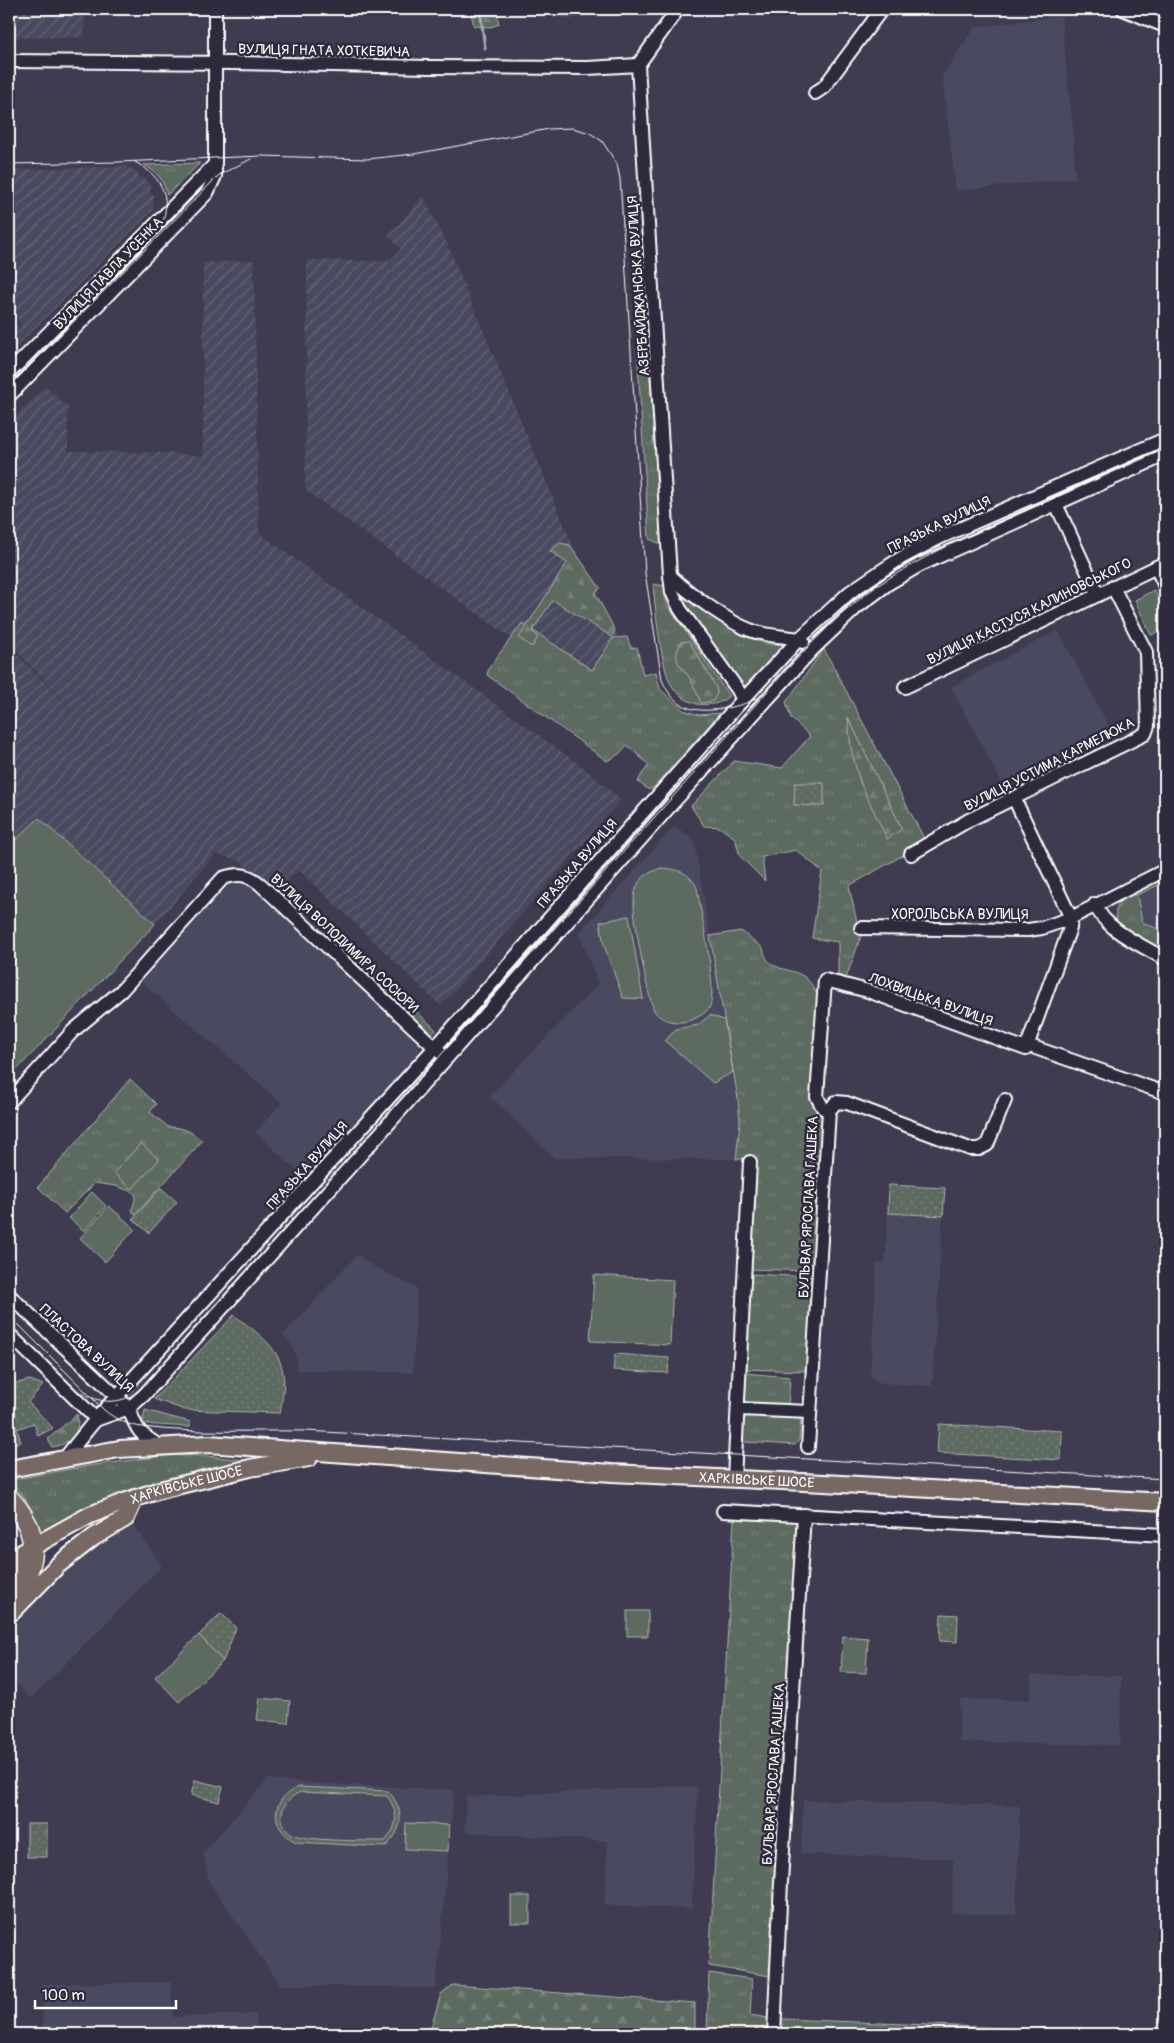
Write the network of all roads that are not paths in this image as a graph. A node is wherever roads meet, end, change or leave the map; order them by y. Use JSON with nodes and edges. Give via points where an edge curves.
{"nodes":[{"id":1,"x":216,"y":9,"type":"edge"},
{"id":2,"x":678,"y":9,"type":"edge"},
{"id":3,"x":882,"y":9,"type":"edge"},
{"id":4,"x":1124,"y":9,"type":"edge"},
{"id":5,"x":1165,"y":26,"type":"edge"},
{"id":6,"x":9,"y":61,"type":"edge"},
{"id":7,"x":215,"y":62,"type":"junction"},
{"id":8,"x":638,"y":65,"type":"junction"},
{"id":9,"x":815,"y":93,"type":"dead end"},
{"id":10,"x":215,"y":164,"type":"junction"},
{"id":11,"x":9,"y":373,"type":"edge"},
{"id":12,"x":9,"y":396,"type":"edge"},
{"id":13,"x":1165,"y":440,"type":"edge"},
{"id":14,"x":1165,"y":455,"type":"edge"},
{"id":15,"x":1056,"y":504,"type":"junction"},
{"id":16,"x":1161,"y":565,"type":"edge"},
{"id":17,"x":670,"y":574,"type":"junction"},
{"id":18,"x":1165,"y":586,"type":"edge"},
{"id":19,"x":1113,"y":587,"type":"junction"},
{"id":20,"x":1098,"y":595,"type":"junction"},
{"id":21,"x":800,"y":638,"type":"junction"},
{"id":22,"x":812,"y":650,"type":"junction"},
{"id":23,"x":905,"y":687,"type":"dead end"},
{"id":24,"x":743,"y":700,"type":"junction"},
{"id":25,"x":656,"y":797,"type":"junction"},
{"id":26,"x":1014,"y":798,"type":"junction"},
{"id":27,"x":670,"y":807,"type":"junction"},
{"id":28,"x":911,"y":854,"type":"dead end"},
{"id":29,"x":1165,"y":870,"type":"edge"},
{"id":30,"x":1095,"y":904,"type":"junction"},
{"id":31,"x":1071,"y":918,"type":"junction"},
{"id":32,"x":861,"y":928,"type":"dead end"},
{"id":33,"x":1165,"y":959,"type":"edge"},
{"id":34,"x":825,"y":980,"type":"joint"},
{"id":35,"x":435,"y":1047,"type":"junction"},
{"id":36,"x":1026,"y":1047,"type":"junction"},
{"id":37,"x":447,"y":1058,"type":"junction"},
{"id":38,"x":1165,"y":1093,"type":"edge"},
{"id":39,"x":1005,"y":1100,"type":"dead end"},
{"id":40,"x":9,"y":1102,"type":"edge"},
{"id":41,"x":829,"y":1111,"type":"junction"},
{"id":42,"x":750,"y":1162,"type":"dead end"},
{"id":43,"x":9,"y":1295,"type":"edge"},
{"id":44,"x":9,"y":1334,"type":"edge"},
{"id":45,"x":116,"y":1396,"type":"junction"},
{"id":46,"x":129,"y":1408,"type":"junction"},
{"id":47,"x":738,"y":1409,"type":"junction"},
{"id":48,"x":810,"y":1412,"type":"junction"},
{"id":49,"x":96,"y":1419,"type":"junction"},
{"id":50,"x":160,"y":1446,"type":"junction"},
{"id":51,"x":808,"y":1447,"type":"dead end"},
{"id":52,"x":349,"y":1454,"type":"junction"},
{"id":53,"x":64,"y":1459,"type":"junction"},
{"id":54,"x":9,"y":1468,"type":"edge"},
{"id":55,"x":734,"y":1479,"type":"junction"},
{"id":56,"x":9,"y":1498,"type":"edge"},
{"id":57,"x":135,"y":1498,"type":"junction"},
{"id":58,"x":1165,"y":1502,"type":"edge"},
{"id":59,"x":723,"y":1511,"type":"dead end"},
{"id":60,"x":804,"y":1515,"type":"junction"},
{"id":61,"x":1165,"y":1535,"type":"edge"},
{"id":62,"x":34,"y":1546,"type":"junction"},
{"id":63,"x":9,"y":1560,"type":"edge"},
{"id":64,"x":9,"y":1578,"type":"edge"},
{"id":65,"x":9,"y":1608,"type":"edge"},
{"id":66,"x":9,"y":1617,"type":"edge"},
{"id":67,"x":774,"y":2034,"type":"edge"}],
"edges":[{"from":1,"to":7,"type":"street","name":"ВУЛИЦЯ ПАВЛА УСЕНКА"},
{"from":2,"to":8,"type":"street"},
{"from":3,"to":9,"type":"street","via":[[824,86]]},
{"from":4,"to":5,"type":"street"},
{"from":6,"to":7,"type":"street","name":"ВУЛИЦЯ ГНАТА ХОТКЕВИЧА"},
{"from":7,"to":8,"type":"street","name":"ВУЛИЦЯ ГНАТА ХОТКЕВИЧА","via":[[429,67],[588,68]]},
{"from":7,"to":10,"type":"street","name":"ВУЛИЦЯ ПАВЛА УСЕНКА"},
{"from":8,"to":17,"type":"street","name":"АЗЕРБАЙДЖАНСЬКА ВУЛИЦЯ"},
{"from":10,"to":11,"type":"street","name":"ВУЛИЦЯ ПАВЛА УСЕНКА"},
{"from":10,"to":12,"type":"street","name":"ВУЛИЦЯ ПАВЛА УСЕНКА","via":[[215,179],[207,193]]},
{"from":13,"to":21,"type":"street","name":"ПРАЗЬКА ВУЛИЦЯ","via":[[941,537],[901,558],[850,592]]},
{"from":14,"to":15,"type":"street","name":"ПРАЗЬКА ВУЛИЦЯ"},
{"from":15,"to":20,"type":"street"},
{"from":15,"to":22,"type":"street","name":"ПРАЗЬКА ВУЛИЦЯ","via":[[900,576],[857,607]]},
{"from":16,"to":18,"type":"street"},
{"from":16,"to":19,"type":"street","name":"ВУЛИЦЯ КАСТУСЯ КАЛИНОВСЬКОГО"},
{"from":17,"to":21,"type":"street","via":[[685,589],[748,630]]},
{"from":17,"to":24,"type":"street","name":"АЗЕРБАЙДЖАНСЬКА ВУЛИЦЯ","via":[[672,592],[680,609]]},
{"from":19,"to":20,"type":"street","name":"ВУЛИЦЯ КАСТУСЯ КАЛИНОВСЬКОГО"},
{"from":19,"to":26,"type":"street","name":"ВУЛИЦЯ УСТИМА КАРМЕЛЮКА","via":[[1146,652],[1148,726],[1145,734]]},
{"from":20,"to":23,"type":"street","name":"ВУЛИЦЯ КАСТУСЯ КАЛИНОВСЬКОГО"},
{"from":21,"to":22,"type":"street"},
{"from":21,"to":24,"type":"street","name":"ПРАЗЬКА ВУЛИЦЯ"},
{"from":22,"to":27,"type":"street","name":"ПРАЗЬКА ВУЛИЦЯ"},
{"from":24,"to":25,"type":"street","name":"ПРАЗЬКА ВУЛИЦЯ"},
{"from":25,"to":27,"type":"street"},
{"from":25,"to":35,"type":"street","name":"ПРАЗЬКА ВУЛИЦЯ"},
{"from":26,"to":28,"type":"street","name":"ВУЛИЦЯ УСТИМА КАРМЕЛЮКА"},
{"from":26,"to":31,"type":"street"},
{"from":27,"to":37,"type":"street","name":"ПРАЗЬКА ВУЛИЦЯ"},
{"from":29,"to":30,"type":"street","name":"ХОРОЛЬСЬКА ВУЛИЦЯ"},
{"from":30,"to":31,"type":"street","name":"ХОРОЛЬСЬКА ВУЛИЦЯ"},
{"from":30,"to":33,"type":"street","via":[[1098,914],[1110,926]]},
{"from":31,"to":32,"type":"street","name":"ХОРОЛЬСЬКА ВУЛИЦЯ","via":[[1028,930]]},
{"from":31,"to":36,"type":"street"},
{"from":34,"to":36,"type":"street","name":"ЛОХВИЦЬКА ВУЛИЦЯ","via":[[868,991]]},
{"from":34,"to":41,"type":"street","name":"БУЛЬВАР ЯРОСЛАВА ГАШЕКА","via":[[817,1097],[823,1108]]},
{"from":35,"to":37,"type":"street","name":"ВУЛИЦЯ ВОЛОДИМИРА СОСЮРИ"},
{"from":35,"to":40,"type":"street","name":"ВУЛИЦЯ ВОЛОДИМИРА СОСЮРИ","via":[[260,884],[249,876],[233,875],[224,878],[121,990],[73,1031]]},
{"from":35,"to":45,"type":"street","name":"ПРАЗЬКА ВУЛИЦЯ"},
{"from":36,"to":38,"type":"street","name":"ЛОХВИЦЬКА ВУЛИЦЯ"},
{"from":37,"to":46,"type":"street","name":"ПРАЗЬКА ВУЛИЦЯ","via":[[227,1304]]},
{"from":39,"to":41,"type":"street","via":[[987,1145],[979,1149],[961,1146],[847,1102],[836,1102]]},
{"from":41,"to":48,"type":"street","name":"БУЛЬВАР ЯРОСЛАВА ГАШЕКА"},
{"from":42,"to":47,"type":"street"},
{"from":43,"to":45,"type":"street","name":"ПЛАСТОВА ВУЛИЦЯ"},
{"from":44,"to":49,"type":"street"},
{"from":45,"to":46,"type":"street","name":"ПЛАСТОВА ВУЛИЦЯ"},
{"from":45,"to":49,"type":"street","name":"ПРАЗЬКА ВУЛИЦЯ"},
{"from":46,"to":49,"type":"street","name":"ПРАЗЬКА ВУЛИЦЯ"},
{"from":46,"to":50,"type":"street","name":"ПЛАСТОВА ВУЛИЦЯ","via":[[139,1432]]},
{"from":47,"to":48,"type":"street"},
{"from":47,"to":55,"type":"street"},
{"from":48,"to":51,"type":"street","name":"БУЛЬВАР ЯРОСЛАВА ГАШЕКА"},
{"from":49,"to":53,"type":"street","name":"ПРАЗЬКА ВУЛИЦЯ"},
{"from":50,"to":52,"type":"main road","name":"ХАРКІВСЬКЕ ШОСЕ","via":[[208,1444]]},
{"from":50,"to":53,"type":"main road","name":"ХАРКІВСЬКЕ ШОСЕ","via":[[119,1449]]},
{"from":52,"to":55,"type":"main road","name":"ХАРКІВСЬКЕ ШОСЕ","via":[[612,1474]]},
{"from":52,"to":57,"type":"main road","name":"ХАРКІВСЬКЕ ШОСЕ","via":[[250,1468]]},
{"from":53,"to":54,"type":"main road","name":"ХАРКІВСЬКЕ ШОСЕ"},
{"from":55,"to":58,"type":"main road","name":"ХАРКІВСЬКЕ ШОСЕ"},
{"from":56,"to":62,"type":"highway","via":[[26,1523]]},
{"from":57,"to":62,"type":"main road","name":"ХАРКІВСЬКЕ ШОСЕ","via":[[90,1515]]},
{"from":57,"to":66,"type":"main road","name":"ХАРКІВСЬКЕ ШОСЕ","via":[[126,1518],[94,1537],[58,1565]]},
{"from":59,"to":60,"type":"street"},
{"from":60,"to":61,"type":"street"},
{"from":60,"to":67,"type":"street","name":"БУЛЬВАР ЯРОСЛАВА ГАШЕКА"},
{"from":62,"to":63,"type":"main road","name":"ХАРКІВСЬКЕ ШОСЕ"},
{"from":62,"to":64,"type":"main road"},
{"from":62,"to":65,"type":"highway","via":[[32,1560]]}]}
